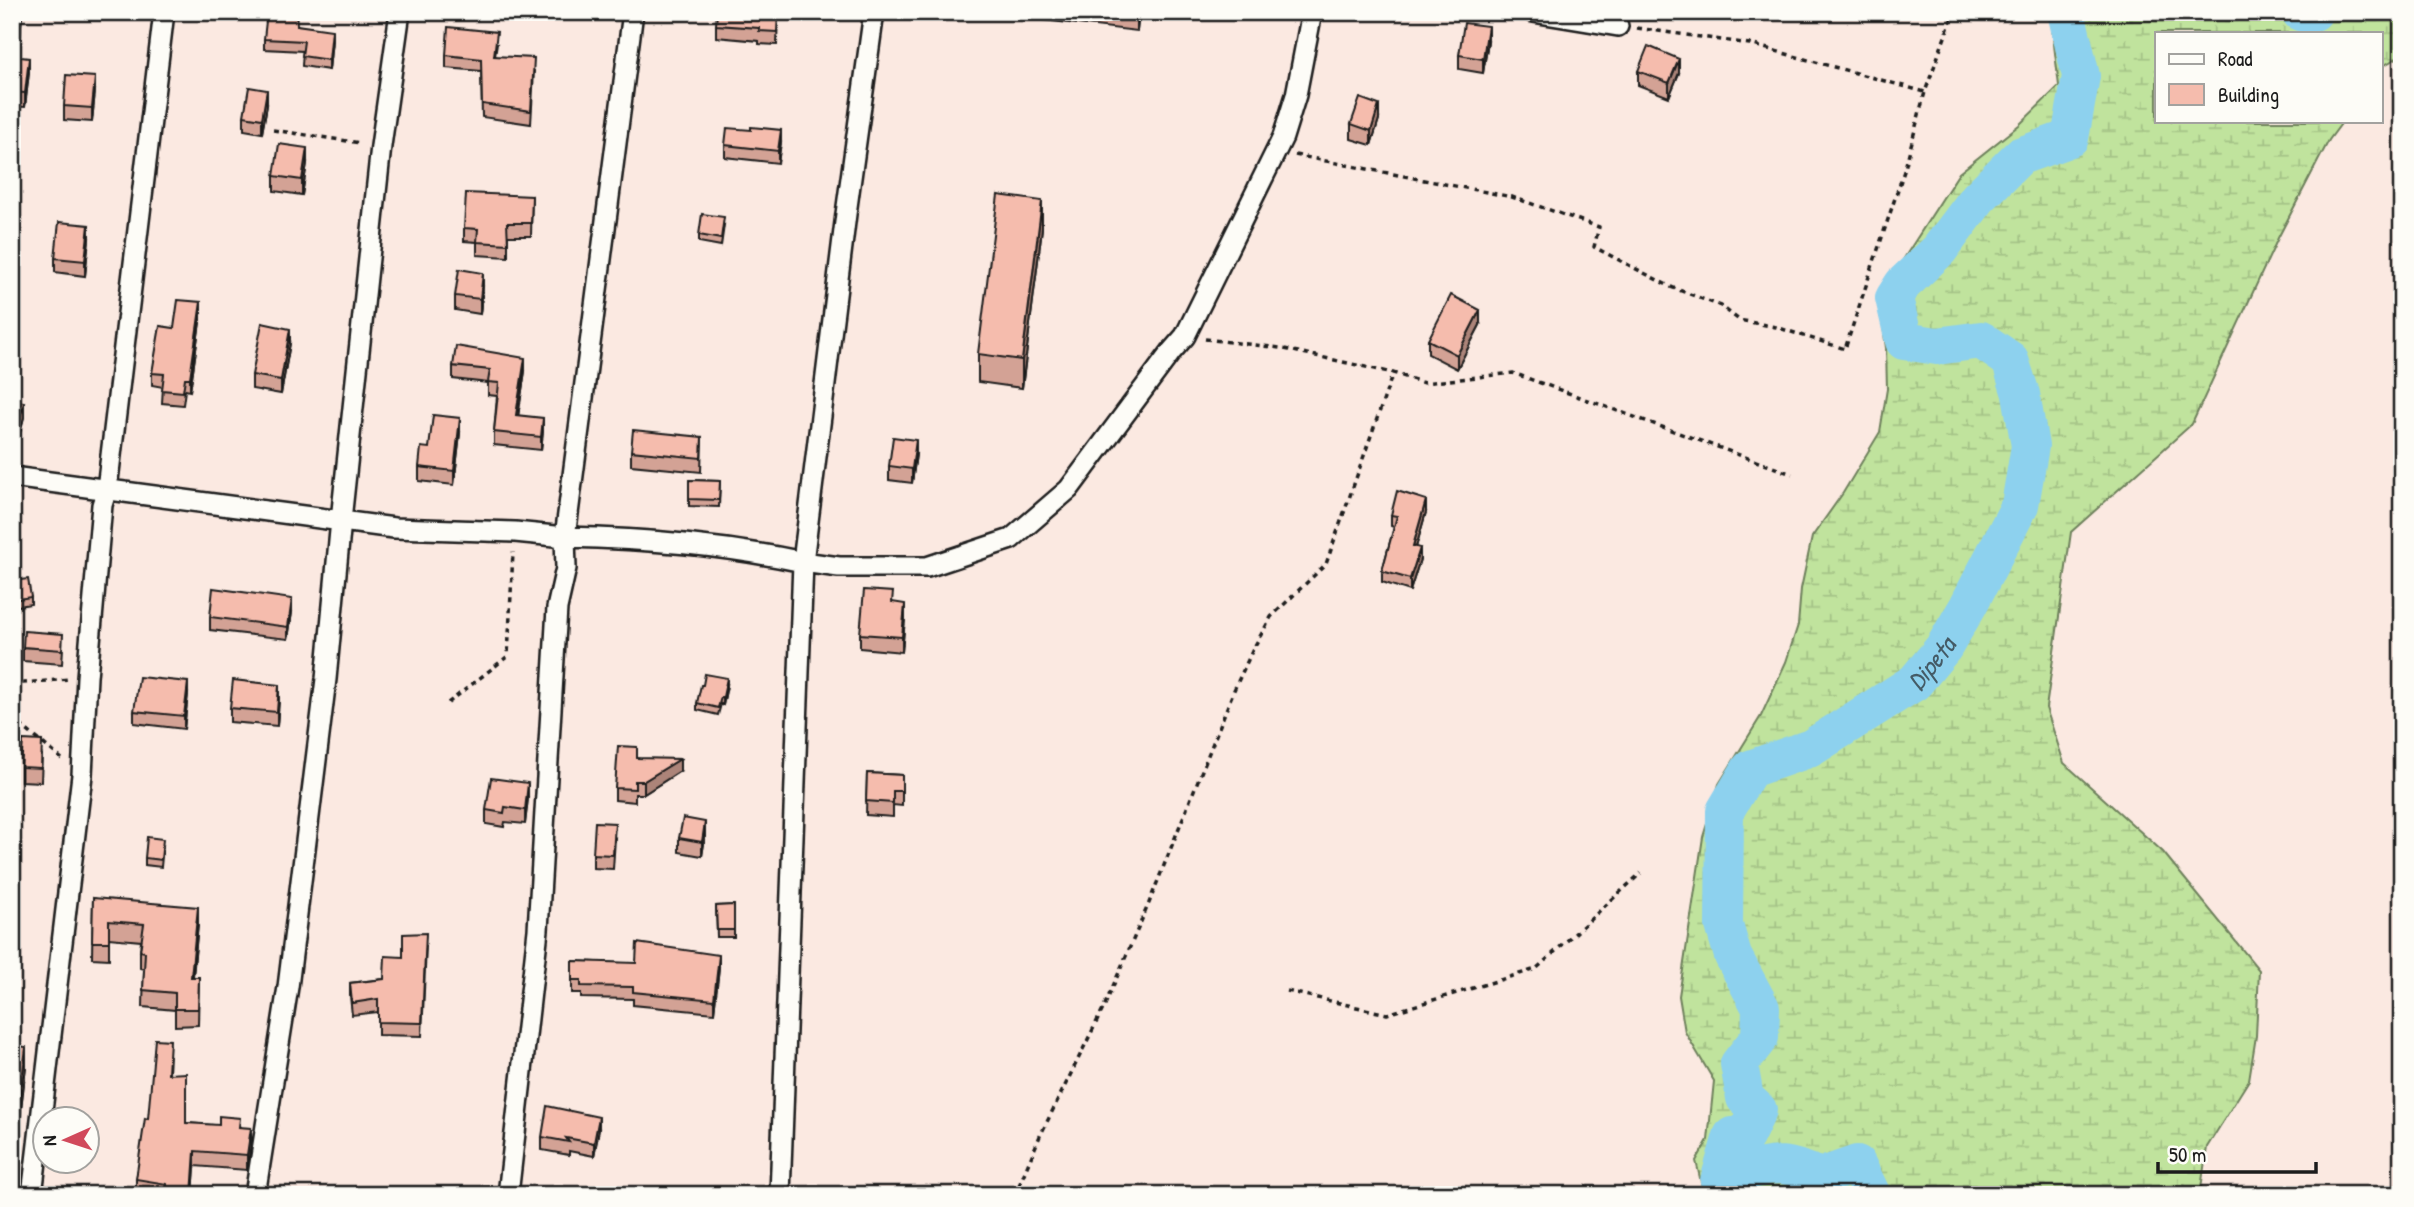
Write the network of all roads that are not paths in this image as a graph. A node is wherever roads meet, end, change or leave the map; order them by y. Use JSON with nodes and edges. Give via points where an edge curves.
{"nodes":[{"id":1,"x":164,"y":12,"type":"edge"},
{"id":2,"x":400,"y":12,"type":"edge"},
{"id":3,"x":633,"y":12,"type":"edge"},
{"id":4,"x":874,"y":12,"type":"edge"},
{"id":5,"x":1312,"y":12,"type":"edge"},
{"id":6,"x":1533,"y":12,"type":"edge"},
{"id":7,"x":1618,"y":26,"type":"road end"},
{"id":8,"x":12,"y":477,"type":"edge"},
{"id":9,"x":107,"y":489,"type":"junction"},
{"id":10,"x":341,"y":520,"type":"junction"},
{"id":11,"x":565,"y":537,"type":"junction"},
{"id":12,"x":803,"y":562,"type":"junction"},
{"id":13,"x":32,"y":1195,"type":"edge"},
{"id":14,"x":255,"y":1195,"type":"edge"},
{"id":15,"x":508,"y":1195,"type":"edge"},
{"id":16,"x":780,"y":1195,"type":"edge"}],
"edges":[{"from":1,"to":9,"type":"street"},
{"from":2,"to":10,"type":"street"},
{"from":3,"to":11,"type":"street"},
{"from":4,"to":12,"type":"street"},
{"from":5,"to":12,"type":"street","via":[[1283,137],[1185,336],[1069,489],[1011,539],[928,566],[839,567]]},
{"from":6,"to":7,"type":"street"},
{"from":8,"to":9,"type":"street"},
{"from":9,"to":10,"type":"street"},
{"from":9,"to":13,"type":"street","via":[[87,677],[82,775]]},
{"from":10,"to":11,"type":"street","via":[[394,528]]},
{"from":10,"to":14,"type":"street","via":[[288,986]]},
{"from":11,"to":12,"type":"street","via":[[643,539],[746,550]]},
{"from":11,"to":15,"type":"street","via":[[538,930]]},
{"from":12,"to":16,"type":"street"}]}
